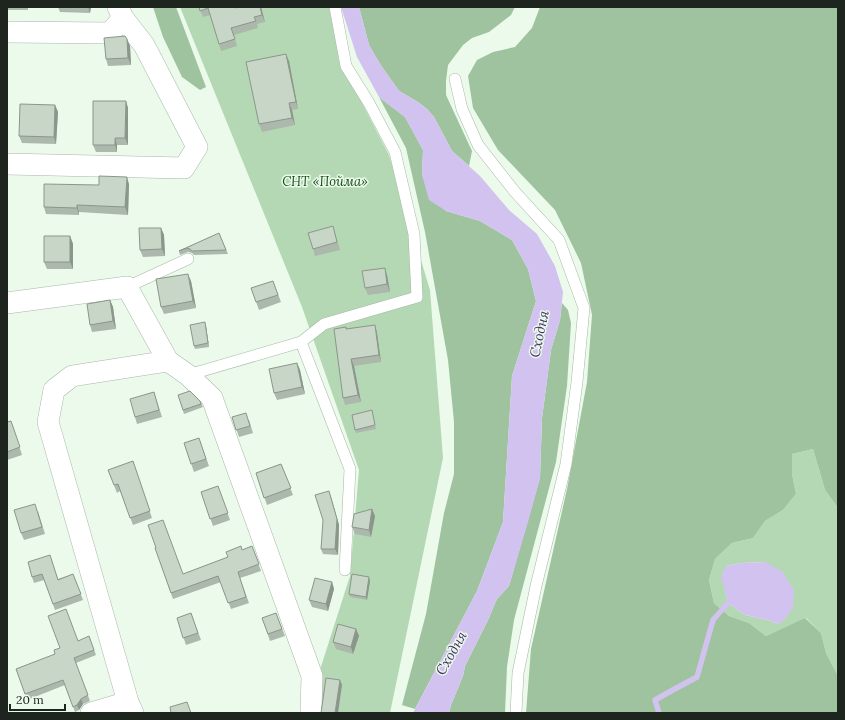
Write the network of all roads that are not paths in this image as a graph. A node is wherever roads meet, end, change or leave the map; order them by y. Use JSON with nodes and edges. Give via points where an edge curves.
{"nodes":[{"id":1,"x":335,"y":7,"type":"edge"},
{"id":2,"x":121,"y":13,"type":"edge"},
{"id":3,"x":7,"y":32,"type":"edge"},
{"id":4,"x":455,"y":79,"type":"dead end"},
{"id":5,"x":7,"y":164,"type":"edge"},
{"id":6,"x":188,"y":259,"type":"dead end"},
{"id":7,"x":127,"y":287,"type":"junction"},
{"id":8,"x":7,"y":303,"type":"edge"},
{"id":9,"x":301,"y":342,"type":"junction"},
{"id":10,"x":168,"y":361,"type":"junction"},
{"id":11,"x":188,"y":375,"type":"junction"},
{"id":12,"x":345,"y":570,"type":"dead end"},
{"id":13,"x":131,"y":708,"type":"edge"},
{"id":14,"x":91,"y":713,"type":"edge"},
{"id":15,"x":311,"y":713,"type":"edge"},
{"id":16,"x":516,"y":713,"type":"edge"}],
"edges":[{"from":1,"to":9,"type":"lane","via":[[346,66],[395,152],[414,234],[417,297],[324,324]]},
{"from":2,"to":3,"type":"street","via":[[110,33]]},
{"from":2,"to":5,"type":"street","via":[[144,45],[197,147],[184,168]]},
{"from":4,"to":16,"type":"lane","via":[[462,109],[478,145],[559,240],[584,308],[566,464],[518,672]]},
{"from":6,"to":7,"type":"lane"},
{"from":7,"to":8,"type":"street"},
{"from":7,"to":10,"type":"street"},
{"from":9,"to":11,"type":"lane"},
{"from":9,"to":12,"type":"lane","via":[[350,469]]},
{"from":10,"to":11,"type":"street"},
{"from":10,"to":13,"type":"street","via":[[72,376],[54,390],[48,422]]},
{"from":11,"to":15,"type":"street","via":[[212,398],[312,676]]},
{"from":13,"to":14,"type":"street"}]}
